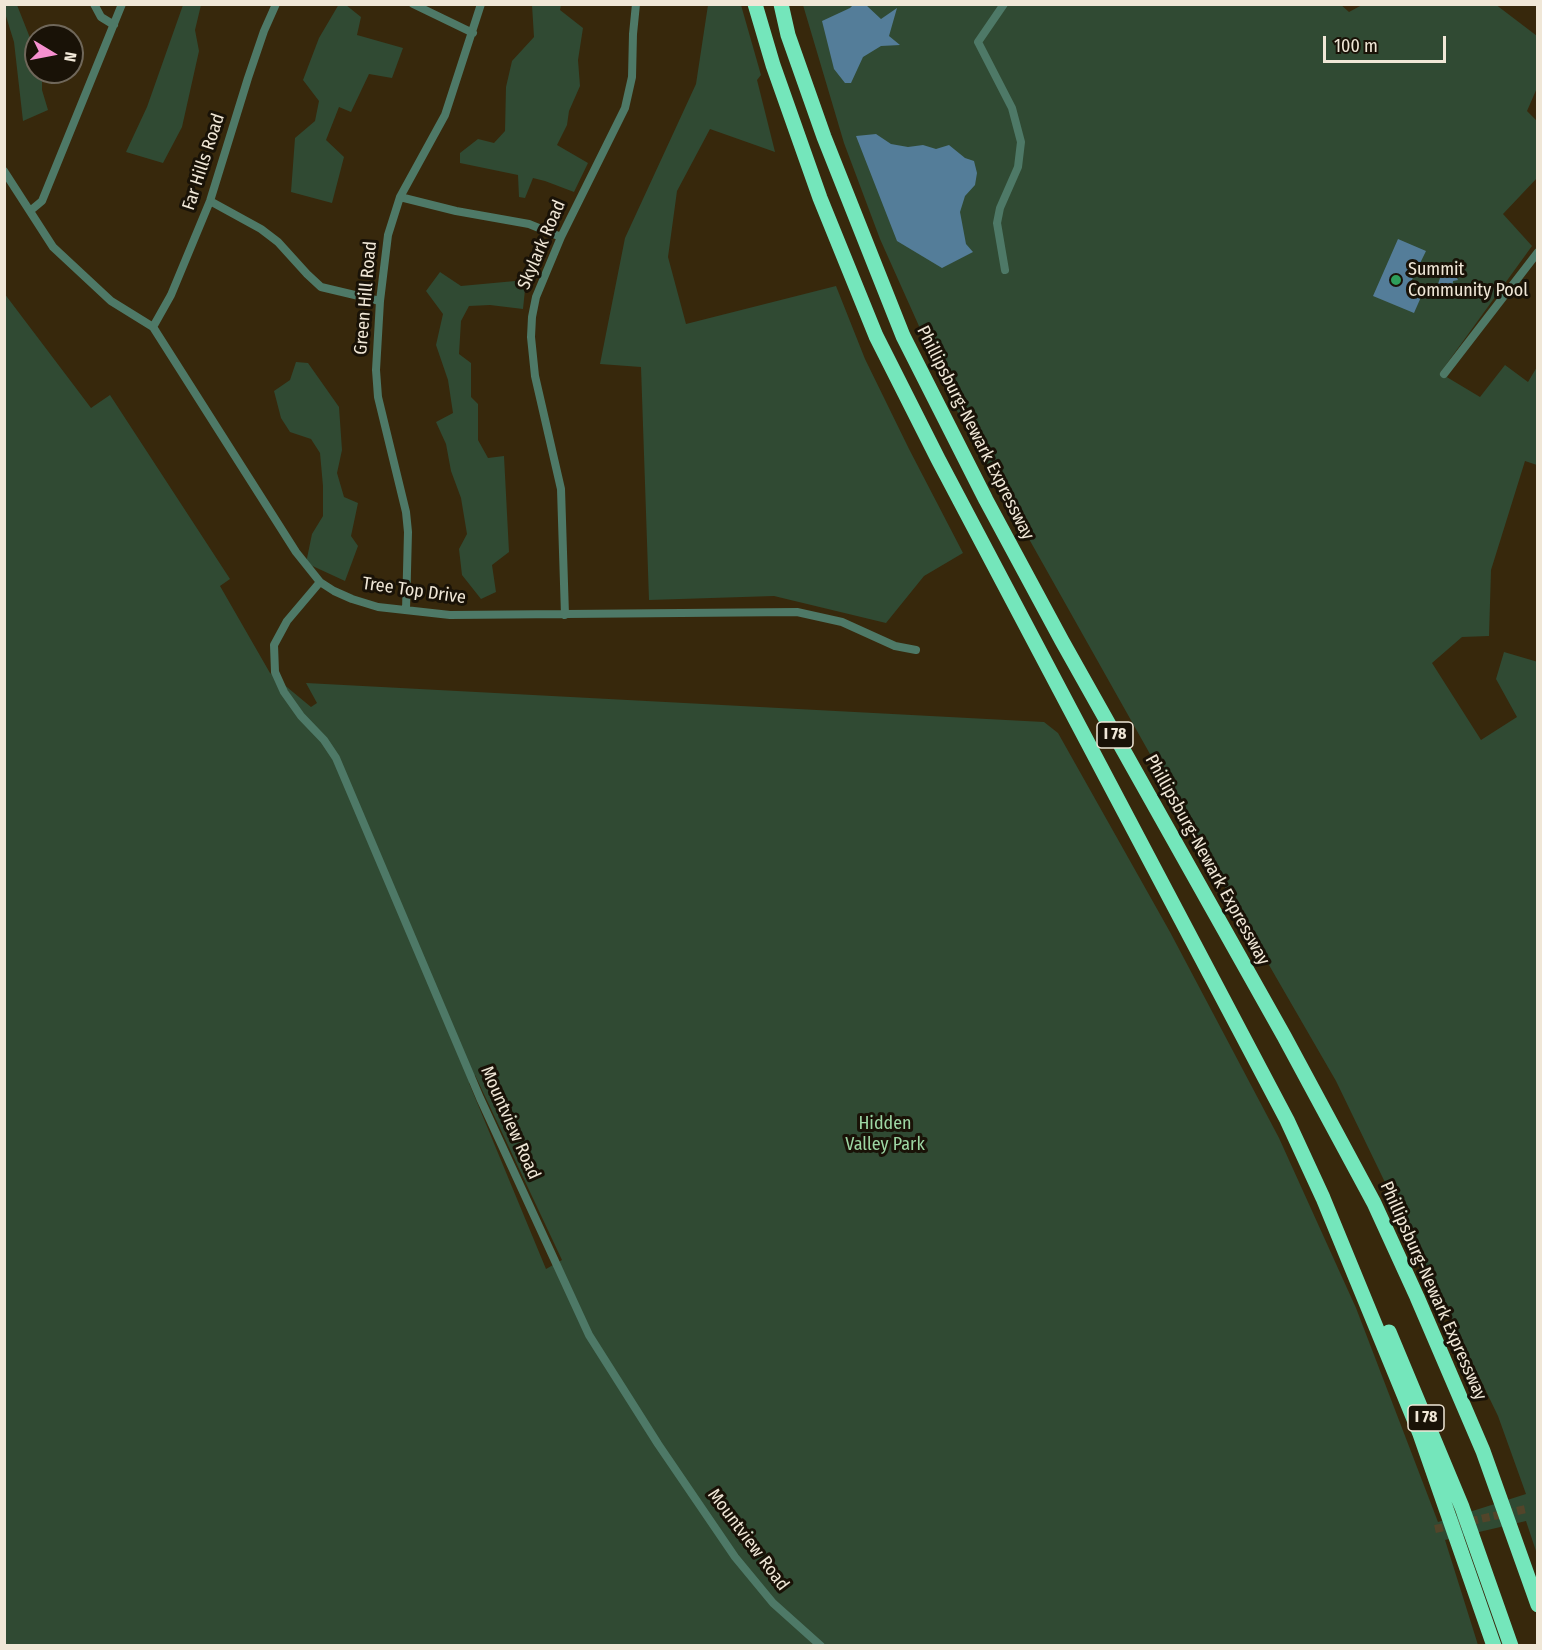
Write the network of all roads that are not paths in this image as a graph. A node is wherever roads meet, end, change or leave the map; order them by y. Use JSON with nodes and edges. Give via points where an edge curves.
{"nodes":[{"id":1,"x":94,"y":4,"type":"edge"},
{"id":2,"x":122,"y":4,"type":"edge"},
{"id":3,"x":276,"y":4,"type":"edge"},
{"id":4,"x":413,"y":4,"type":"edge"},
{"id":5,"x":481,"y":4,"type":"edge"},
{"id":6,"x":636,"y":4,"type":"edge"},
{"id":7,"x":755,"y":4,"type":"edge"},
{"id":8,"x":781,"y":4,"type":"edge"},
{"id":9,"x":1004,"y":4,"type":"edge"},
{"id":10,"x":114,"y":25,"type":"junction"},
{"id":11,"x":472,"y":33,"type":"junction"},
{"id":12,"x":4,"y":171,"type":"edge"},
{"id":13,"x":400,"y":197,"type":"junction"},
{"id":14,"x":210,"y":201,"type":"junction"},
{"id":15,"x":30,"y":211,"type":"junction"},
{"id":16,"x":561,"y":237,"type":"junction"},
{"id":17,"x":1538,"y":252,"type":"edge"},
{"id":18,"x":1005,"y":270,"type":"dead end"},
{"id":19,"x":380,"y":301,"type":"junction"},
{"id":20,"x":153,"y":327,"type":"junction"},
{"id":21,"x":1444,"y":374,"type":"dead end"},
{"id":22,"x":320,"y":582,"type":"junction"},
{"id":23,"x":406,"y":610,"type":"junction"},
{"id":24,"x":565,"y":615,"type":"junction"},
{"id":25,"x":916,"y":650,"type":"dead end"},
{"id":26,"x":1323,"y":1198,"type":"junction"},
{"id":27,"x":1538,"y":1605,"type":"edge"},
{"id":28,"x":821,"y":1646,"type":"edge"},
{"id":29,"x":1494,"y":1646,"type":"edge"},
{"id":30,"x":1510,"y":1646,"type":"edge"}],
"edges":[{"from":1,"to":10,"type":"street","via":[[101,17]]},
{"from":2,"to":10,"type":"street"},
{"from":3,"to":14,"type":"street","name":"Far Hills Road","via":[[248,78]]},
{"from":4,"to":11,"type":"street"},
{"from":5,"to":11,"type":"street","name":"Green Hill Road"},
{"from":6,"to":16,"type":"street","name":"Skylark Road","via":[[629,97]]},
{"from":7,"to":26,"type":"highway","number":"I 78","via":[[820,198],[876,336],[1287,1120]]},
{"from":8,"to":27,"type":"highway","name":"Phillipsburg-Newark Expressway","number":"I 78","via":[[824,137],[903,336],[1062,641],[1374,1203],[1483,1451]]},
{"from":9,"to":18,"type":"street","via":[[978,42],[1012,108],[1021,141],[1018,167],[997,223]]},
{"from":10,"to":15,"type":"street","via":[[42,201]]},
{"from":11,"to":13,"type":"street","name":"Green Hill Road","via":[[445,115]]},
{"from":12,"to":15,"type":"street","name":"Tree Top Drive"},
{"from":13,"to":16,"type":"street","via":[[529,224]]},
{"from":13,"to":19,"type":"street","name":"Green Hill Road","via":[[388,235]]},
{"from":14,"to":19,"type":"street","via":[[278,242],[321,287]]},
{"from":14,"to":20,"type":"street","name":"Far Hills Road","via":[[171,295]]},
{"from":15,"to":20,"type":"street","name":"Tree Top Drive","via":[[53,247],[80,274],[111,301]]},
{"from":16,"to":24,"type":"street","name":"Skylark Road","via":[[536,297],[531,337],[538,395],[561,489]]},
{"from":17,"to":21,"type":"street"},
{"from":19,"to":23,"type":"street","name":"Green Hill Road","via":[[378,397],[406,512]]},
{"from":20,"to":22,"type":"street","name":"Tree Top Drive","via":[[296,552]]},
{"from":22,"to":23,"type":"street","name":"Tree Top Drive","via":[[362,603]]},
{"from":22,"to":28,"type":"street","name":"Mountview Road","via":[[287,621],[274,645],[275,672],[284,692],[336,758],[480,1098],[589,1335],[735,1557],[773,1603]]},
{"from":23,"to":24,"type":"street","name":"Tree Top Drive","via":[[450,615]]},
{"from":24,"to":25,"type":"street","name":"Tree Top Drive","via":[[797,612],[842,622],[895,646]]},
{"from":26,"to":29,"type":"highway","number":"I 78","via":[[1419,1434]]},
{"from":26,"to":30,"type":"highway","number":"I 78","via":[[1355,1256],[1413,1386],[1475,1541]]}]}
